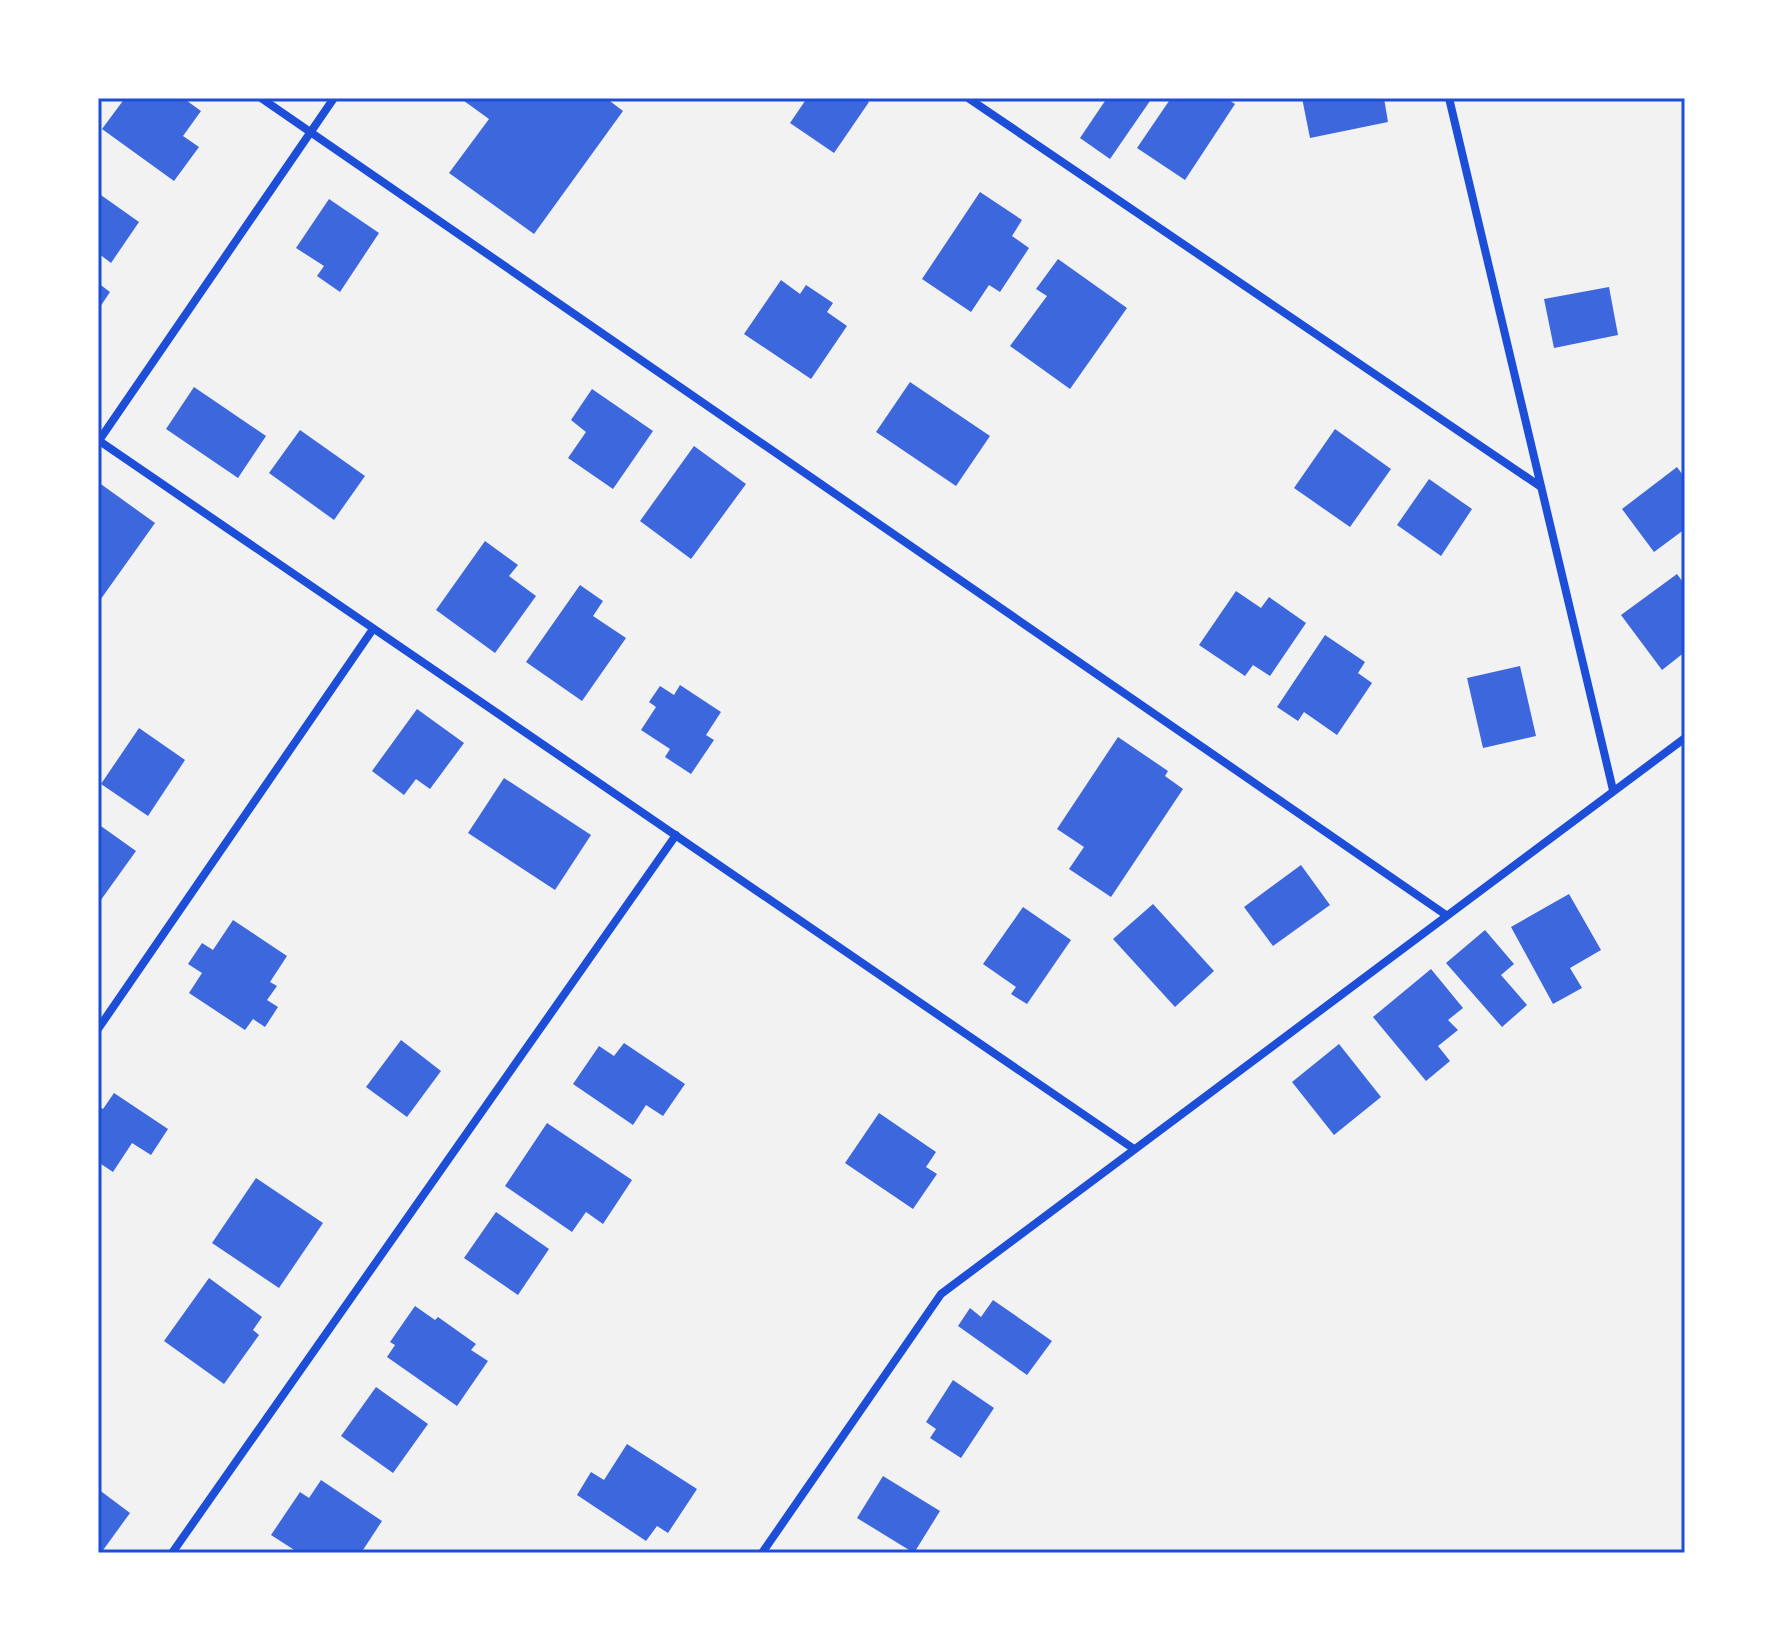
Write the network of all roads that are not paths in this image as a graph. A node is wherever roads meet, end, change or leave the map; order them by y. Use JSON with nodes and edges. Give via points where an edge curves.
{"nodes":[{"id":1,"x":261,"y":98,"type":"edge"},
{"id":2,"x":334,"y":98,"type":"edge"},
{"id":3,"x":968,"y":98,"type":"edge"},
{"id":4,"x":1449,"y":98,"type":"edge"},
{"id":5,"x":311,"y":132,"type":"junction"},
{"id":6,"x":98,"y":441,"type":"edge"},
{"id":7,"x":1541,"y":487,"type":"junction"},
{"id":8,"x":373,"y":629,"type":"junction"},
{"id":9,"x":1685,"y":738,"type":"edge"},
{"id":10,"x":1613,"y":790,"type":"junction"},
{"id":11,"x":676,"y":835,"type":"junction"},
{"id":12,"x":1446,"y":915,"type":"junction"},
{"id":13,"x":98,"y":1029,"type":"edge"},
{"id":14,"x":1134,"y":1149,"type":"junction"},
{"id":15,"x":172,"y":1553,"type":"edge"},
{"id":16,"x":762,"y":1553,"type":"edge"}],
"edges":[{"from":1,"to":5,"type":"street"},
{"from":2,"to":5,"type":"street"},
{"from":3,"to":7,"type":"street"},
{"from":4,"to":7,"type":"street"},
{"from":5,"to":6,"type":"street"},
{"from":5,"to":12,"type":"street"},
{"from":6,"to":8,"type":"street"},
{"from":7,"to":10,"type":"street"},
{"from":8,"to":11,"type":"street"},
{"from":8,"to":13,"type":"street"},
{"from":9,"to":10,"type":"street"},
{"from":10,"to":12,"type":"street"},
{"from":11,"to":14,"type":"street"},
{"from":11,"to":15,"type":"street"},
{"from":12,"to":14,"type":"street"},
{"from":14,"to":16,"type":"street","via":[[941,1294]]}]}
